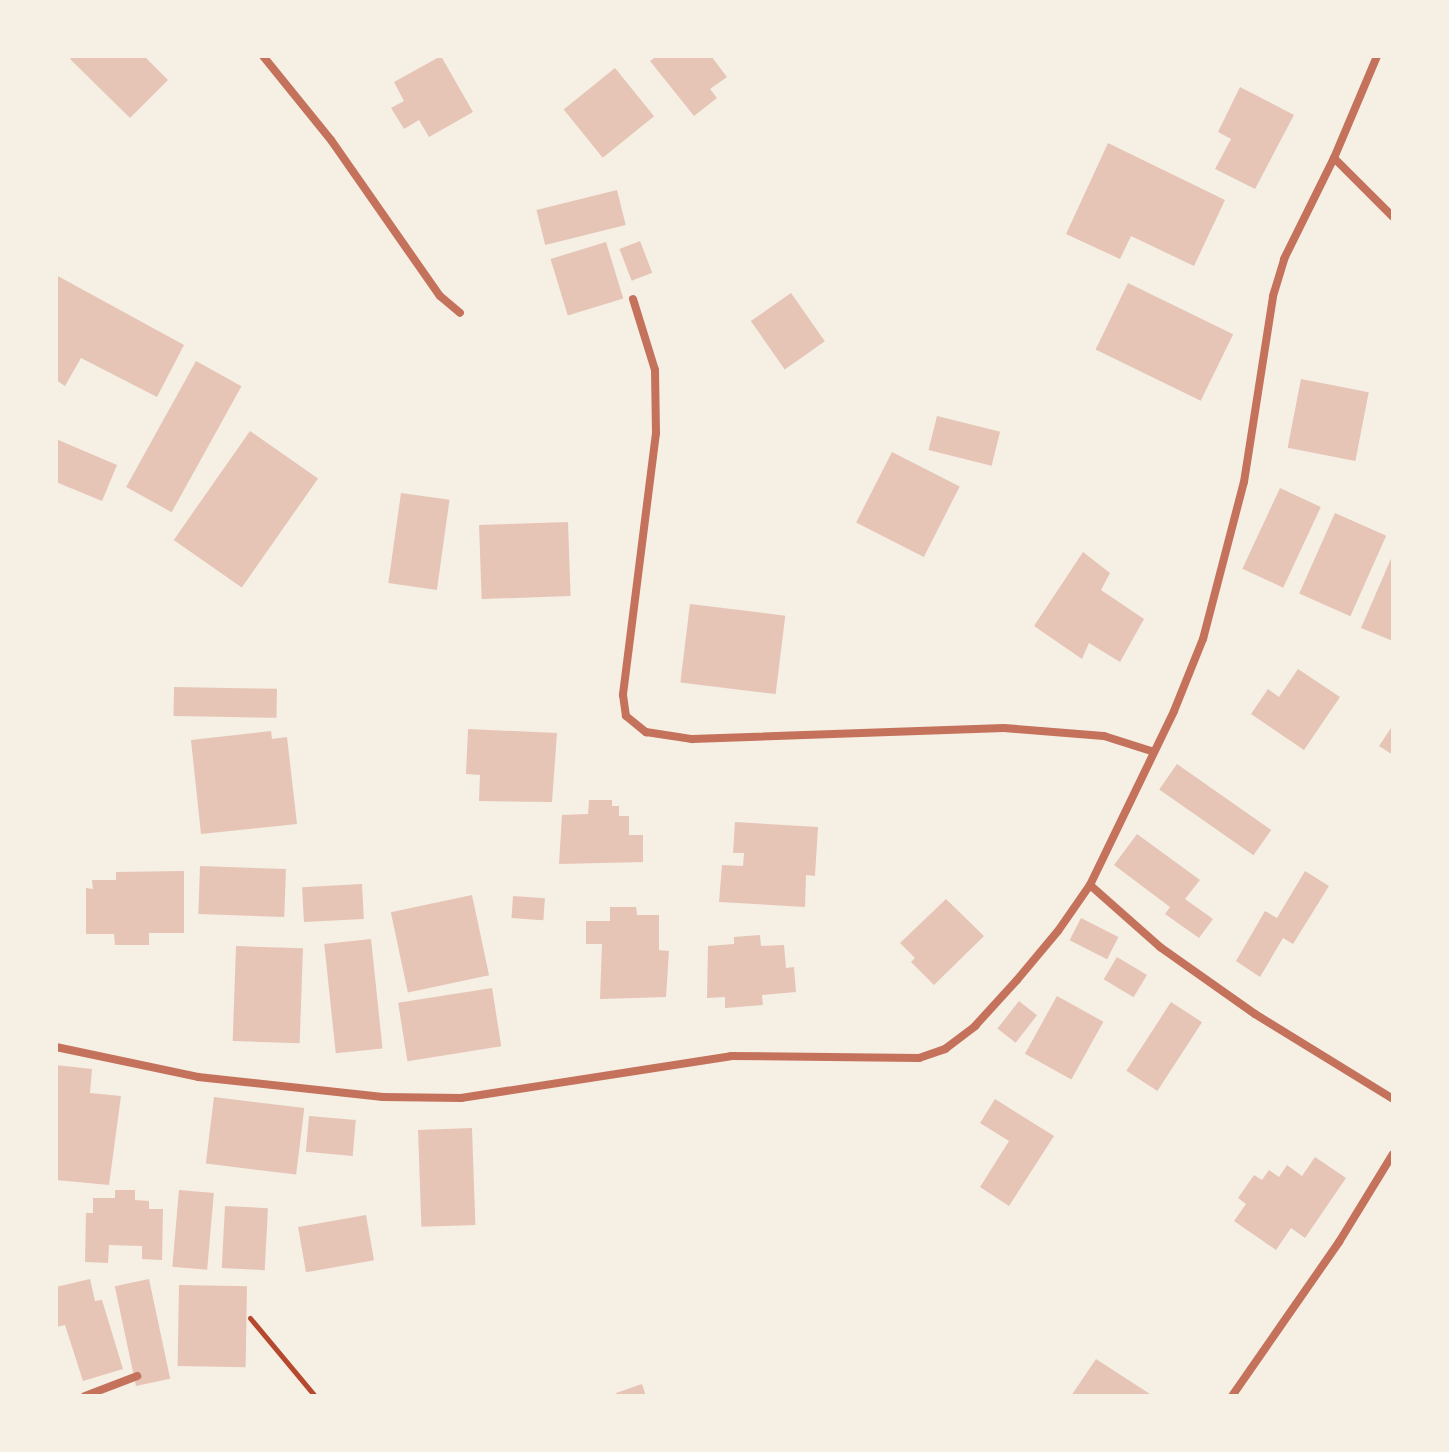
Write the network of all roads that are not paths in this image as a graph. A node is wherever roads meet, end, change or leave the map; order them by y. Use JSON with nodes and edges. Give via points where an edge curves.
{"nodes":[{"id":1,"x":263,"y":56,"type":"edge"},
{"id":2,"x":1377,"y":56,"type":"edge"},
{"id":3,"x":1334,"y":158,"type":"junction"},
{"id":4,"x":1393,"y":217,"type":"edge"},
{"id":5,"x":633,"y":299,"type":"dead end"},
{"id":6,"x":460,"y":313,"type":"dead end"},
{"id":7,"x":1154,"y":752,"type":"junction"},
{"id":8,"x":1090,"y":885,"type":"junction"},
{"id":9,"x":56,"y":1047,"type":"edge"},
{"id":10,"x":1393,"y":1099,"type":"edge"},
{"id":11,"x":1393,"y":1154,"type":"edge"},
{"id":12,"x":137,"y":1376,"type":"dead end"},
{"id":13,"x":85,"y":1396,"type":"edge"},
{"id":14,"x":1232,"y":1396,"type":"edge"}],
"edges":[{"from":1,"to":6,"type":"street","via":[[331,140],[440,296]]},
{"from":2,"to":3,"type":"street"},
{"from":3,"to":4,"type":"street"},
{"from":3,"to":7,"type":"street","via":[[1284,259],[1273,296],[1244,482],[1203,639]]},
{"from":5,"to":7,"type":"street","via":[[655,370],[656,433],[623,695],[626,716],[646,732],[692,739],[1004,728],[1104,736]]},
{"from":7,"to":8,"type":"street"},
{"from":8,"to":9,"type":"street","via":[[1058,931],[975,1026],[945,1049],[919,1058],[731,1056],[461,1098],[383,1097],[198,1077]]},
{"from":8,"to":10,"type":"street","via":[[1160,947],[1255,1014]]},
{"from":11,"to":14,"type":"street"},
{"from":12,"to":13,"type":"street"}]}
